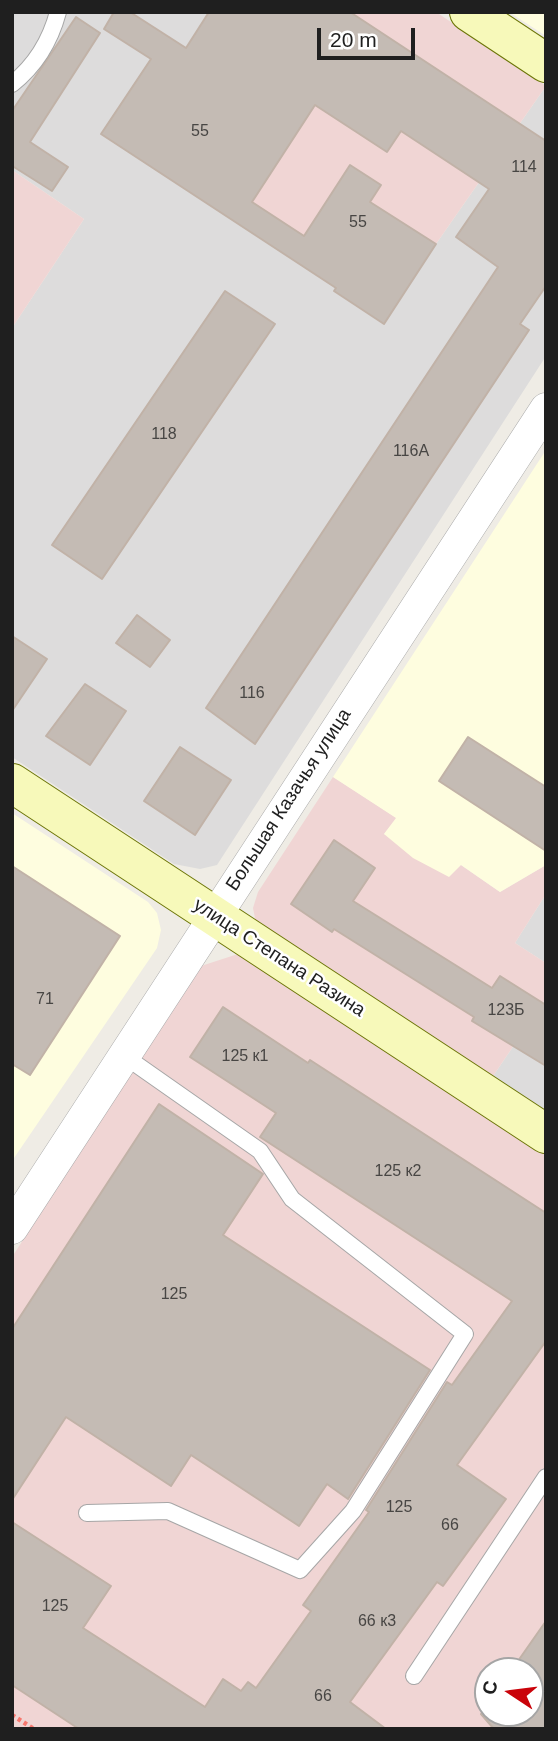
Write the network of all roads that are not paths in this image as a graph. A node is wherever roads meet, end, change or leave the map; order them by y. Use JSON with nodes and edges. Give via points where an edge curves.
{"nodes":[{"id":1,"x":58,"y":12,"type":"edge"},
{"id":2,"x":469,"y":12,"type":"edge"},
{"id":3,"x":546,"y":63,"type":"edge"},
{"id":4,"x":12,"y":84,"type":"edge"},
{"id":5,"x":546,"y":409,"type":"edge"},
{"id":6,"x":12,"y":783,"type":"edge"},
{"id":7,"x":214,"y":915,"type":"junction"},
{"id":8,"x":124,"y":1055,"type":"junction"},
{"id":9,"x":546,"y":1134,"type":"edge"},
{"id":10,"x":12,"y":1227,"type":"edge"},
{"id":11,"x":546,"y":1477,"type":"edge"},
{"id":12,"x":87,"y":1513,"type":"dead end"},
{"id":13,"x":414,"y":1676,"type":"dead end"}],
"edges":[{"from":1,"to":4,"type":"lane","via":[[51,38],[28,71]]},
{"from":2,"to":3,"type":"main road"},
{"from":5,"to":7,"type":"street","name":"Большая Казачья улица"},
{"from":6,"to":7,"type":"main road","name":"улица Степана Разина"},
{"from":7,"to":8,"type":"street","name":"Большая Казачья улица"},
{"from":7,"to":9,"type":"main road","name":"улица Степана Разина"},
{"from":8,"to":10,"type":"street","name":"Большая Казачья улица"},
{"from":8,"to":12,"type":"lane","via":[[260,1150],[292,1199],[466,1334],[353,1511],[300,1570],[168,1511]]},
{"from":11,"to":13,"type":"lane"}]}
